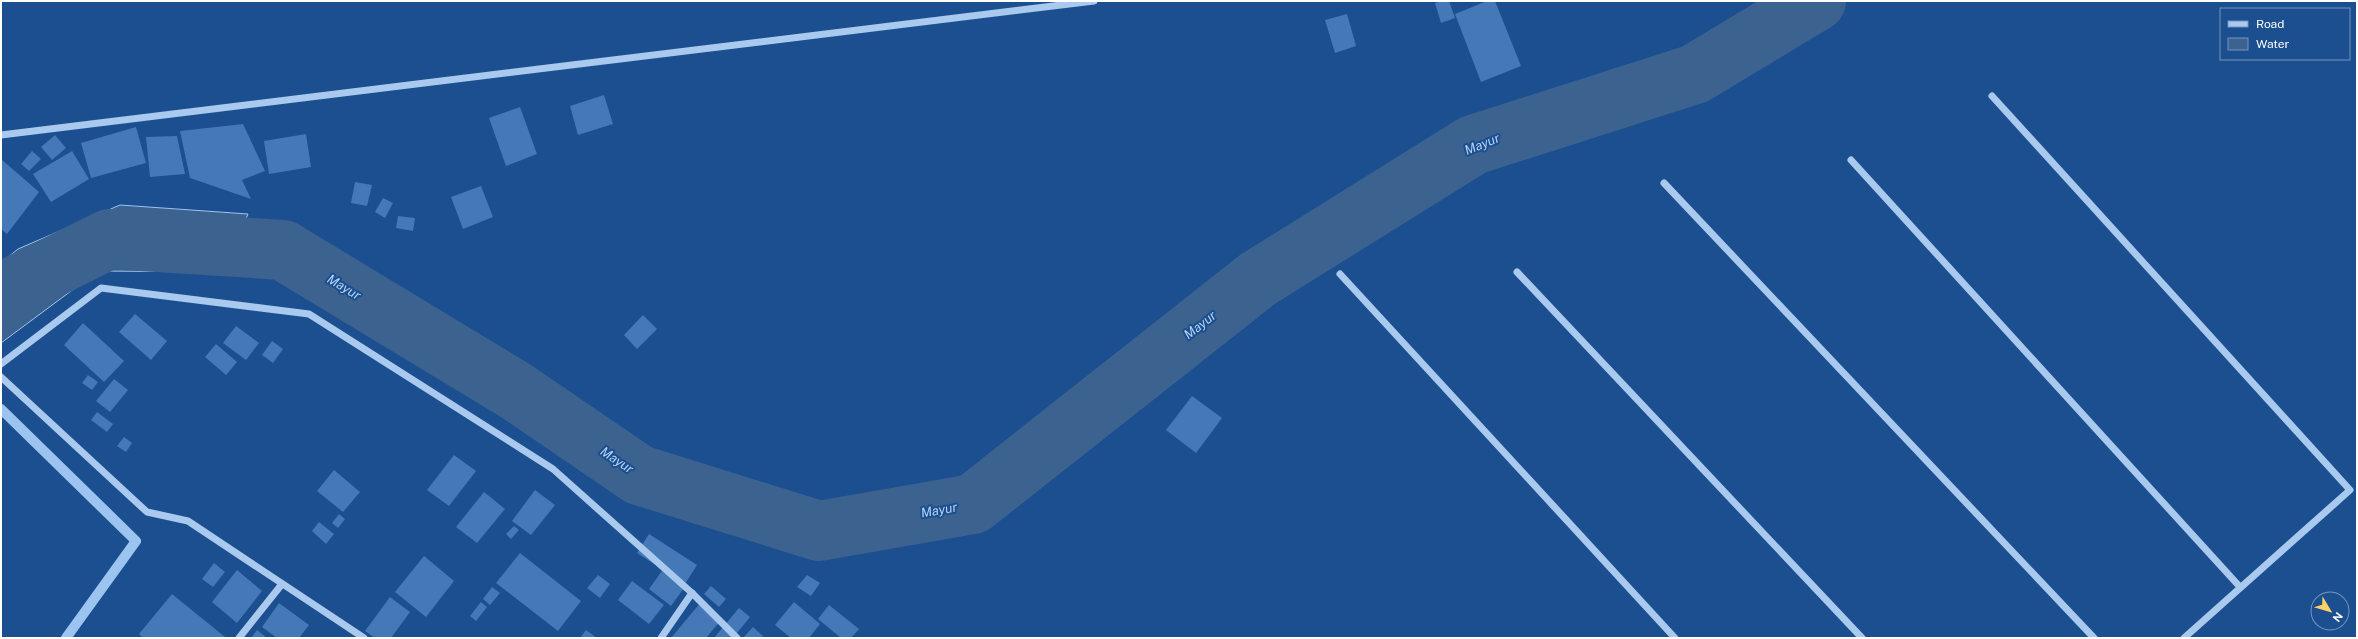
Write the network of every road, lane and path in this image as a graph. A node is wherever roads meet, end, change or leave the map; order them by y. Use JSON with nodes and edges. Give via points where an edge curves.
{"nodes":[{"id":1,"x":1094,"y":1,"type":"edge"},
{"id":2,"x":1992,"y":96,"type":"dead end"},
{"id":3,"x":1,"y":135,"type":"edge"},
{"id":4,"x":1851,"y":160,"type":"dead end"},
{"id":5,"x":1664,"y":183,"type":"dead end"},
{"id":6,"x":1517,"y":272,"type":"dead end"},
{"id":7,"x":1340,"y":274,"type":"dead end"},
{"id":8,"x":1,"y":364,"type":"edge"},
{"id":9,"x":1,"y":377,"type":"edge"},
{"id":10,"x":282,"y":584,"type":"junction"},
{"id":11,"x":2240,"y":587,"type":"junction"},
{"id":12,"x":692,"y":593,"type":"junction"},
{"id":13,"x":239,"y":638,"type":"edge"},
{"id":14,"x":364,"y":638,"type":"edge"},
{"id":15,"x":661,"y":638,"type":"edge"},
{"id":16,"x":737,"y":638,"type":"edge"},
{"id":17,"x":1675,"y":638,"type":"edge"},
{"id":18,"x":1862,"y":638,"type":"edge"},
{"id":19,"x":2094,"y":638,"type":"edge"},
{"id":20,"x":2184,"y":638,"type":"edge"}],
"edges":[{"from":1,"to":3,"type":"street"},
{"from":2,"to":11,"type":"street","via":[[2350,490]]},
{"from":4,"to":11,"type":"street"},
{"from":5,"to":19,"type":"street"},
{"from":6,"to":18,"type":"street"},
{"from":7,"to":17,"type":"street"},
{"from":8,"to":12,"type":"street","via":[[101,288],[309,314],[553,470]]},
{"from":9,"to":10,"type":"street","via":[[147,512],[188,521]]},
{"from":10,"to":13,"type":"street"},
{"from":10,"to":14,"type":"street"},
{"from":11,"to":20,"type":"street"},
{"from":12,"to":15,"type":"street"},
{"from":12,"to":16,"type":"street"}]}
